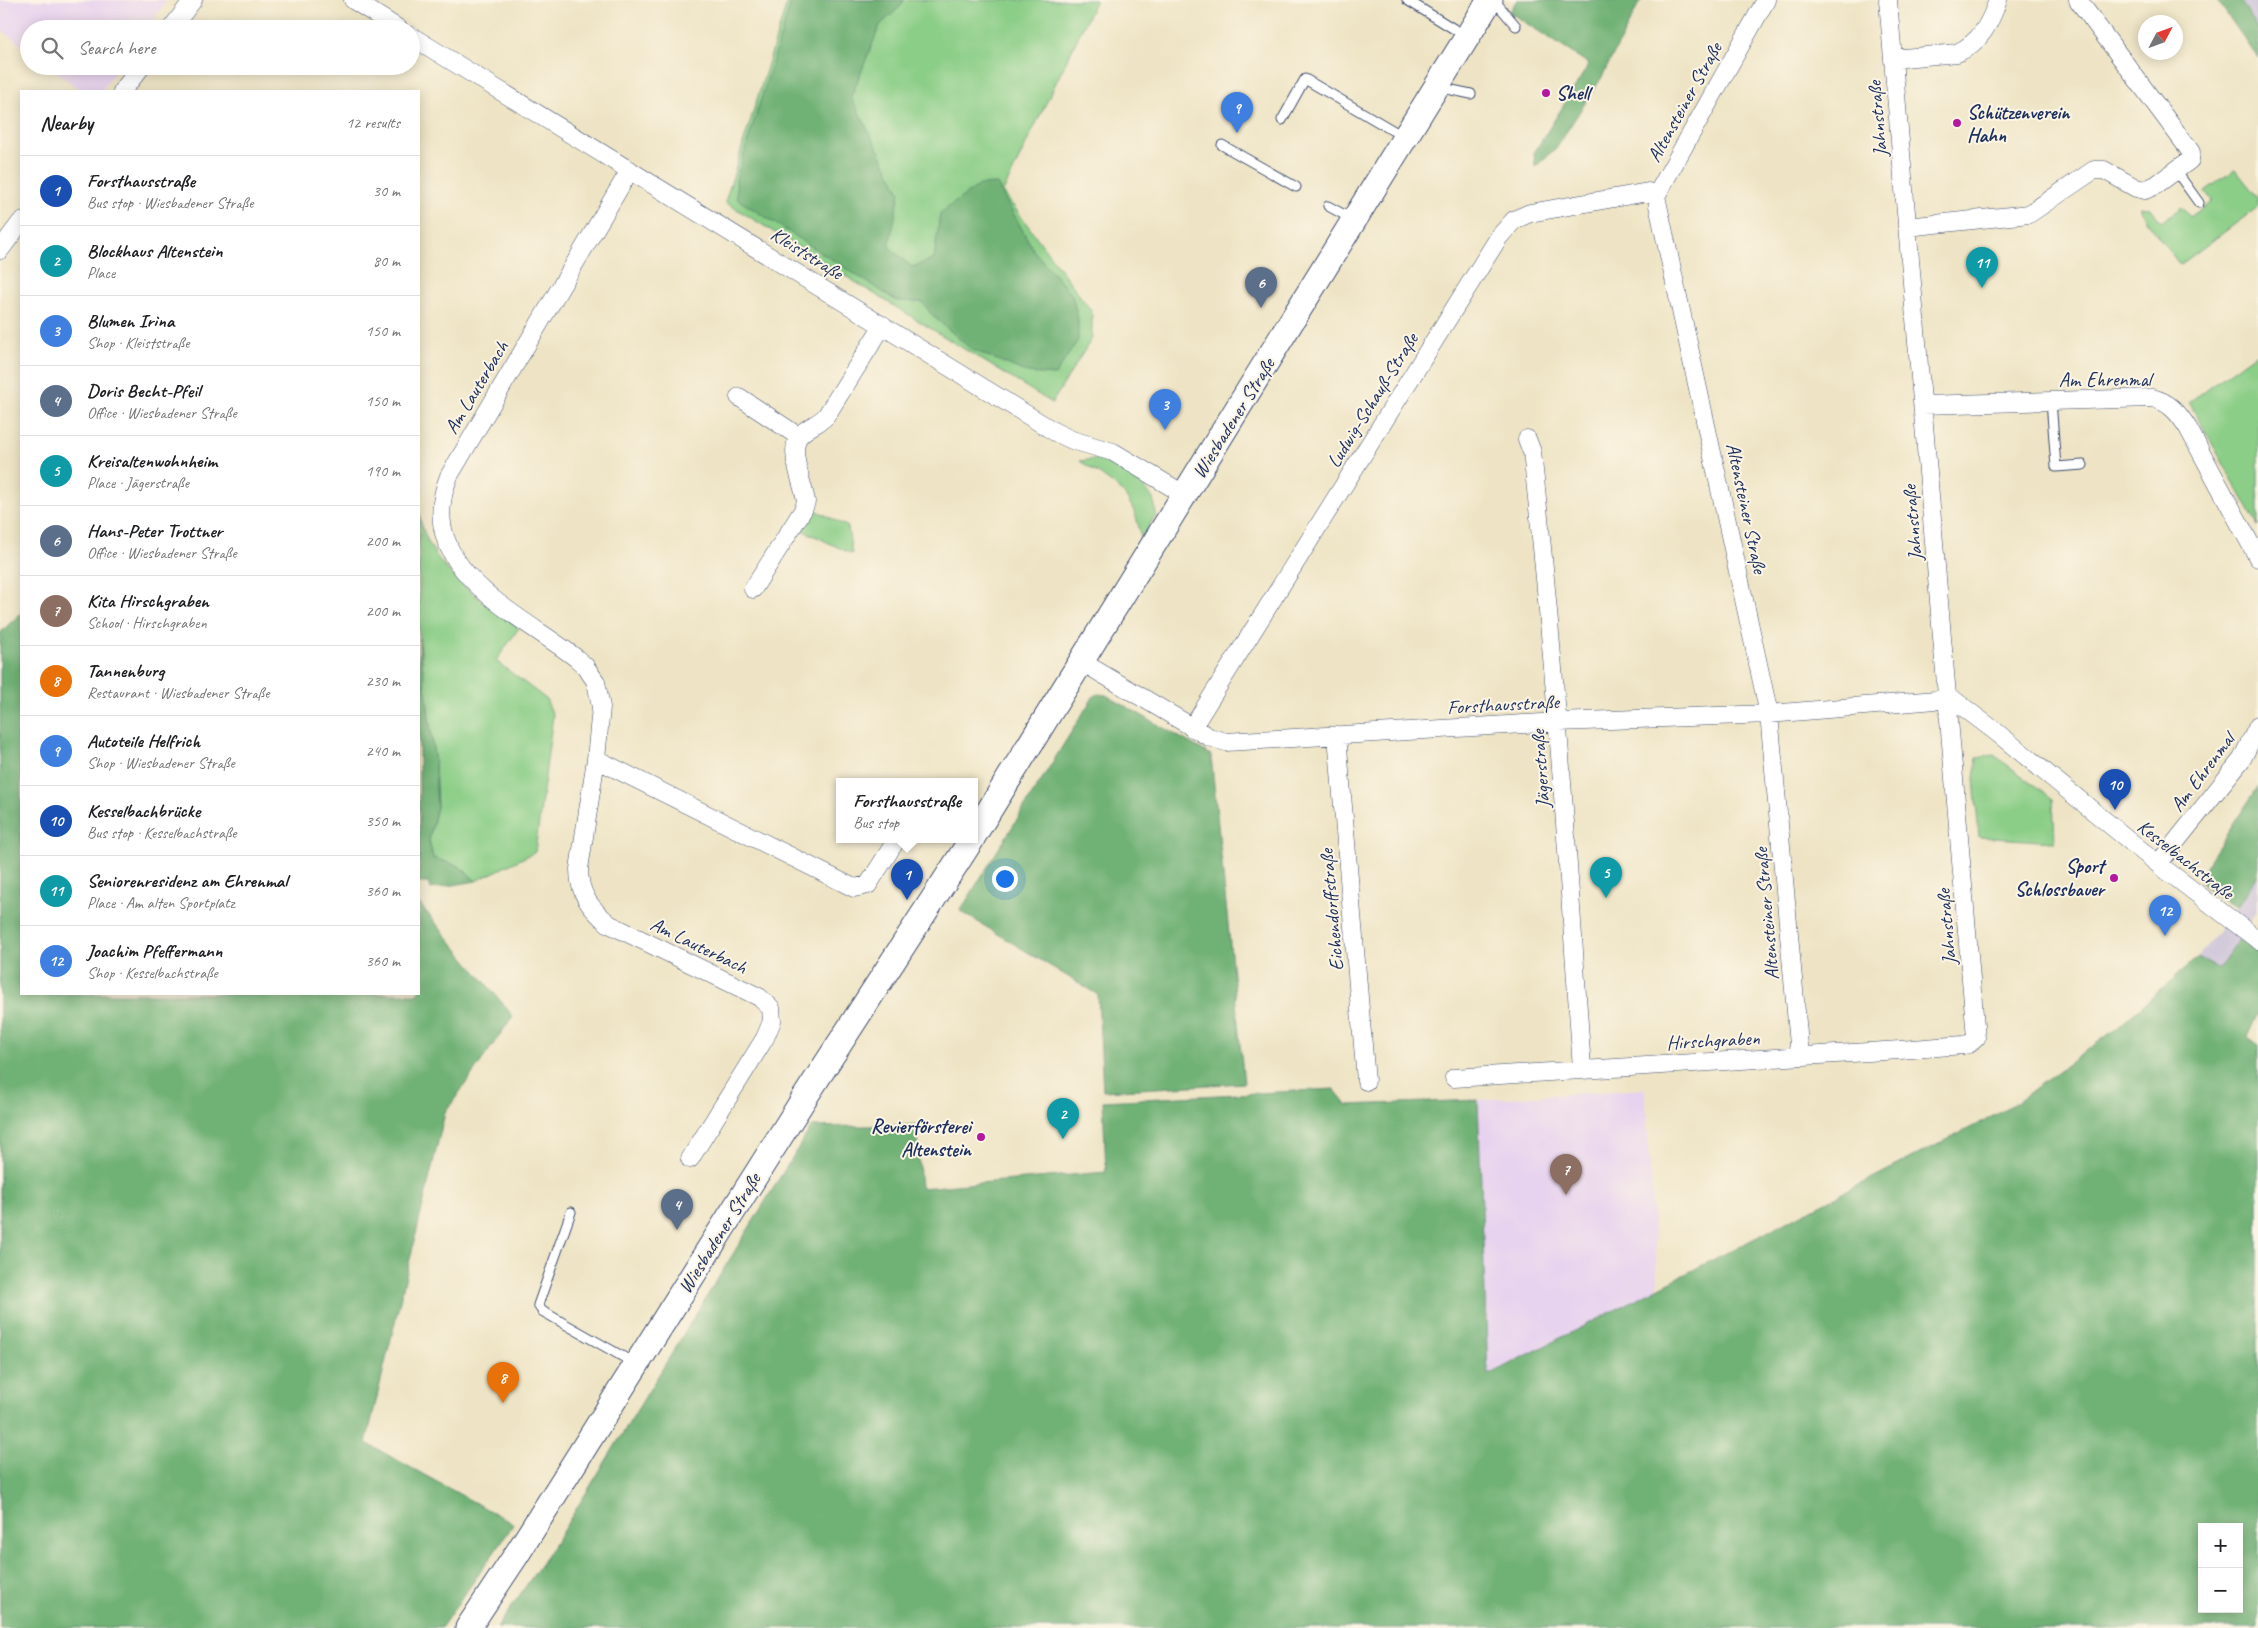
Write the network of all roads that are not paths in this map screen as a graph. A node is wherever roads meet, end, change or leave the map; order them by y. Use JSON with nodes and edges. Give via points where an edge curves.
{"nodes":[{"id":1,"x":194,"y":0,"type":"edge"},
{"id":2,"x":352,"y":0,"type":"edge"},
{"id":3,"x":1407,"y":0,"type":"edge"},
{"id":4,"x":1490,"y":0,"type":"edge"},
{"id":5,"x":1494,"y":0,"type":"edge"},
{"id":6,"x":1766,"y":0,"type":"edge"},
{"id":7,"x":1888,"y":0,"type":"edge"},
{"id":8,"x":1998,"y":0,"type":"edge"},
{"id":9,"x":2078,"y":0,"type":"edge"},
{"id":10,"x":178,"y":20,"type":"edge"},
{"id":11,"x":385,"y":20,"type":"edge"},
{"id":12,"x":1516,"y":26,"type":"dead end"},
{"id":13,"x":1467,"y":37,"type":"junction"},
{"id":14,"x":420,"y":42,"type":"edge"},
{"id":15,"x":1893,"y":59,"type":"junction"},
{"id":16,"x":135,"y":75,"type":"edge"},
{"id":17,"x":1436,"y":86,"type":"junction"},
{"id":18,"x":123,"y":90,"type":"edge"},
{"id":19,"x":1471,"y":94,"type":"dead end"},
{"id":20,"x":1282,"y":120,"type":"dead end"},
{"id":21,"x":1404,"y":137,"type":"junction"},
{"id":22,"x":1222,"y":145,"type":"dead end"},
{"id":23,"x":630,"y":170,"type":"junction"},
{"id":24,"x":2176,"y":171,"type":"junction"},
{"id":25,"x":1296,"y":188,"type":"dead end"},
{"id":26,"x":1656,"y":196,"type":"junction"},
{"id":27,"x":2198,"y":203,"type":"dead end"},
{"id":28,"x":1328,"y":206,"type":"dead end"},
{"id":29,"x":1354,"y":220,"type":"junction"},
{"id":30,"x":20,"y":223,"type":"edge"},
{"id":31,"x":1907,"y":227,"type":"junction"},
{"id":32,"x":0,"y":250,"type":"edge"},
{"id":33,"x":883,"y":325,"type":"junction"},
{"id":34,"x":739,"y":397,"type":"dead end"},
{"id":35,"x":2052,"y":401,"type":"junction"},
{"id":36,"x":1923,"y":405,"type":"junction"},
{"id":37,"x":798,"y":436,"type":"junction"},
{"id":38,"x":1527,"y":439,"type":"dead end"},
{"id":39,"x":2083,"y":465,"type":"dead end"},
{"id":40,"x":1185,"y":495,"type":"junction"},
{"id":41,"x":2258,"y":558,"type":"edge"},
{"id":42,"x":752,"y":590,"type":"dead end"},
{"id":43,"x":1082,"y":662,"type":"junction"},
{"id":44,"x":1948,"y":699,"type":"junction"},
{"id":45,"x":1769,"y":714,"type":"junction"},
{"id":46,"x":1558,"y":722,"type":"junction"},
{"id":47,"x":2258,"y":726,"type":"edge"},
{"id":48,"x":1192,"y":728,"type":"junction"},
{"id":49,"x":1337,"y":735,"type":"junction"},
{"id":50,"x":596,"y":759,"type":"junction"},
{"id":51,"x":978,"y":829,"type":"edge"},
{"id":52,"x":894,"y":843,"type":"edge"},
{"id":53,"x":969,"y":843,"type":"edge"},
{"id":54,"x":2158,"y":864,"type":"junction"},
{"id":55,"x":2258,"y":940,"type":"edge"},
{"id":56,"x":1974,"y":1041,"type":"joint"},
{"id":57,"x":1800,"y":1056,"type":"junction"},
{"id":58,"x":1582,"y":1069,"type":"junction"},
{"id":59,"x":1454,"y":1078,"type":"dead end"},
{"id":60,"x":1366,"y":1081,"type":"dead end"},
{"id":61,"x":690,"y":1159,"type":"dead end"},
{"id":62,"x":571,"y":1212,"type":"dead end"},
{"id":63,"x":637,"y":1365,"type":"junction"},
{"id":64,"x":468,"y":1628,"type":"edge"}],
"edges":[{"from":1,"to":10,"type":"street"},
{"from":2,"to":11,"type":"street"},
{"from":3,"to":13,"type":"lane"},
{"from":4,"to":13,"type":"main road","name":"Wiesbadener Straße"},
{"from":5,"to":12,"type":"lane"},
{"from":6,"to":26,"type":"street","name":"Altensteiner Straße"},
{"from":7,"to":15,"type":"street","name":"Jahnstraße"},
{"from":8,"to":15,"type":"street","via":[[1982,35],[1966,48],[1957,53]]},
{"from":9,"to":24,"type":"street","via":[[2191,152],[2190,160]]},
{"from":13,"to":17,"type":"main road","name":"Wiesbadener Straße"},
{"from":14,"to":23,"type":"street","name":"Kleiststraße"},
{"from":15,"to":31,"type":"street","name":"Jahnstraße"},
{"from":16,"to":18,"type":"street"},
{"from":17,"to":19,"type":"lane"},
{"from":17,"to":21,"type":"main road","name":"Wiesbadener Straße"},
{"from":20,"to":21,"type":"lane","via":[[1305,79]]},
{"from":21,"to":29,"type":"main road","name":"Wiesbadener Straße"},
{"from":22,"to":25,"type":"lane"},
{"from":23,"to":33,"type":"street","name":"Kleiststraße"},
{"from":23,"to":50,"type":"street","name":"Am Lauterbach","via":[[449,476],[440,513],[446,543],[470,578],[590,672],[599,693],[600,707]]},
{"from":24,"to":27,"type":"lane"},
{"from":24,"to":31,"type":"street","via":[[2145,190],[2104,170],[2094,170],[2029,214]]},
{"from":26,"to":45,"type":"street","name":"Altensteiner Straße"},
{"from":26,"to":48,"type":"street","name":"Ludwig-Schauß-Straße","via":[[1648,192],[1530,213],[1514,220],[1499,237]]},
{"from":28,"to":29,"type":"lane"},
{"from":29,"to":40,"type":"main road","name":"Wiesbadener Straße"},
{"from":30,"to":32,"type":"street"},
{"from":31,"to":36,"type":"street","name":"Jahnstraße"},
{"from":33,"to":37,"type":"street","via":[[822,422],[808,427]]},
{"from":33,"to":40,"type":"street","name":"Kleiststraße","via":[[1055,432],[1113,452]]},
{"from":34,"to":37,"type":"street"},
{"from":35,"to":36,"type":"street","name":"Am Ehrenmal"},
{"from":35,"to":39,"type":"lane","via":[[2056,467]]},
{"from":35,"to":41,"type":"street","name":"Am Ehrenmal","via":[[2152,398],[2169,405],[2188,428]]},
{"from":36,"to":44,"type":"street","name":"Jahnstraße"},
{"from":37,"to":42,"type":"street","via":[[794,452],[806,502]]},
{"from":38,"to":46,"type":"street","name":"Jägerstraße","via":[[1532,452],[1544,557]]},
{"from":40,"to":43,"type":"main road","name":"Wiesbadener Straße"},
{"from":43,"to":48,"type":"street","name":"Forsthausstraße"},
{"from":43,"to":51,"type":"main road","name":"Wiesbadener Straße"},
{"from":44,"to":45,"type":"street","name":"Forsthausstraße"},
{"from":44,"to":54,"type":"street","name":"Kesselbachstraße","via":[[1960,704],[1995,731]]},
{"from":44,"to":56,"type":"street","name":"Jahnstraße","via":[[1978,1033]]},
{"from":45,"to":46,"type":"street","name":"Forsthausstraße"},
{"from":45,"to":57,"type":"street","name":"Altensteiner Straße"},
{"from":46,"to":49,"type":"street","name":"Forsthausstraße"},
{"from":46,"to":58,"type":"street","name":"Jägerstraße"},
{"from":47,"to":54,"type":"street","name":"Am Ehrenmal","via":[[2242,758]]},
{"from":48,"to":49,"type":"street","name":"Forsthausstraße","via":[[1226,742]]},
{"from":49,"to":60,"type":"street","name":"Eichendorffstraße"},
{"from":50,"to":52,"type":"street","via":[[854,888],[868,885]]},
{"from":50,"to":61,"type":"street","name":"Am Lauterbach","via":[[579,868],[581,887],[589,905],[609,924],[759,997],[771,1008],[773,1015],[765,1038]]},
{"from":53,"to":63,"type":"main road","name":"Wiesbadener Straße"},
{"from":54,"to":55,"type":"street","name":"Kesselbachstraße"},
{"from":56,"to":57,"type":"street","name":"Hirschgraben","via":[[1962,1045]]},
{"from":57,"to":58,"type":"street","name":"Hirschgraben"},
{"from":58,"to":59,"type":"street","name":"Hirschgraben"},
{"from":62,"to":63,"type":"lane","via":[[538,1305],[542,1311]]},
{"from":63,"to":64,"type":"main road","name":"Wiesbadener Straße"}]}
